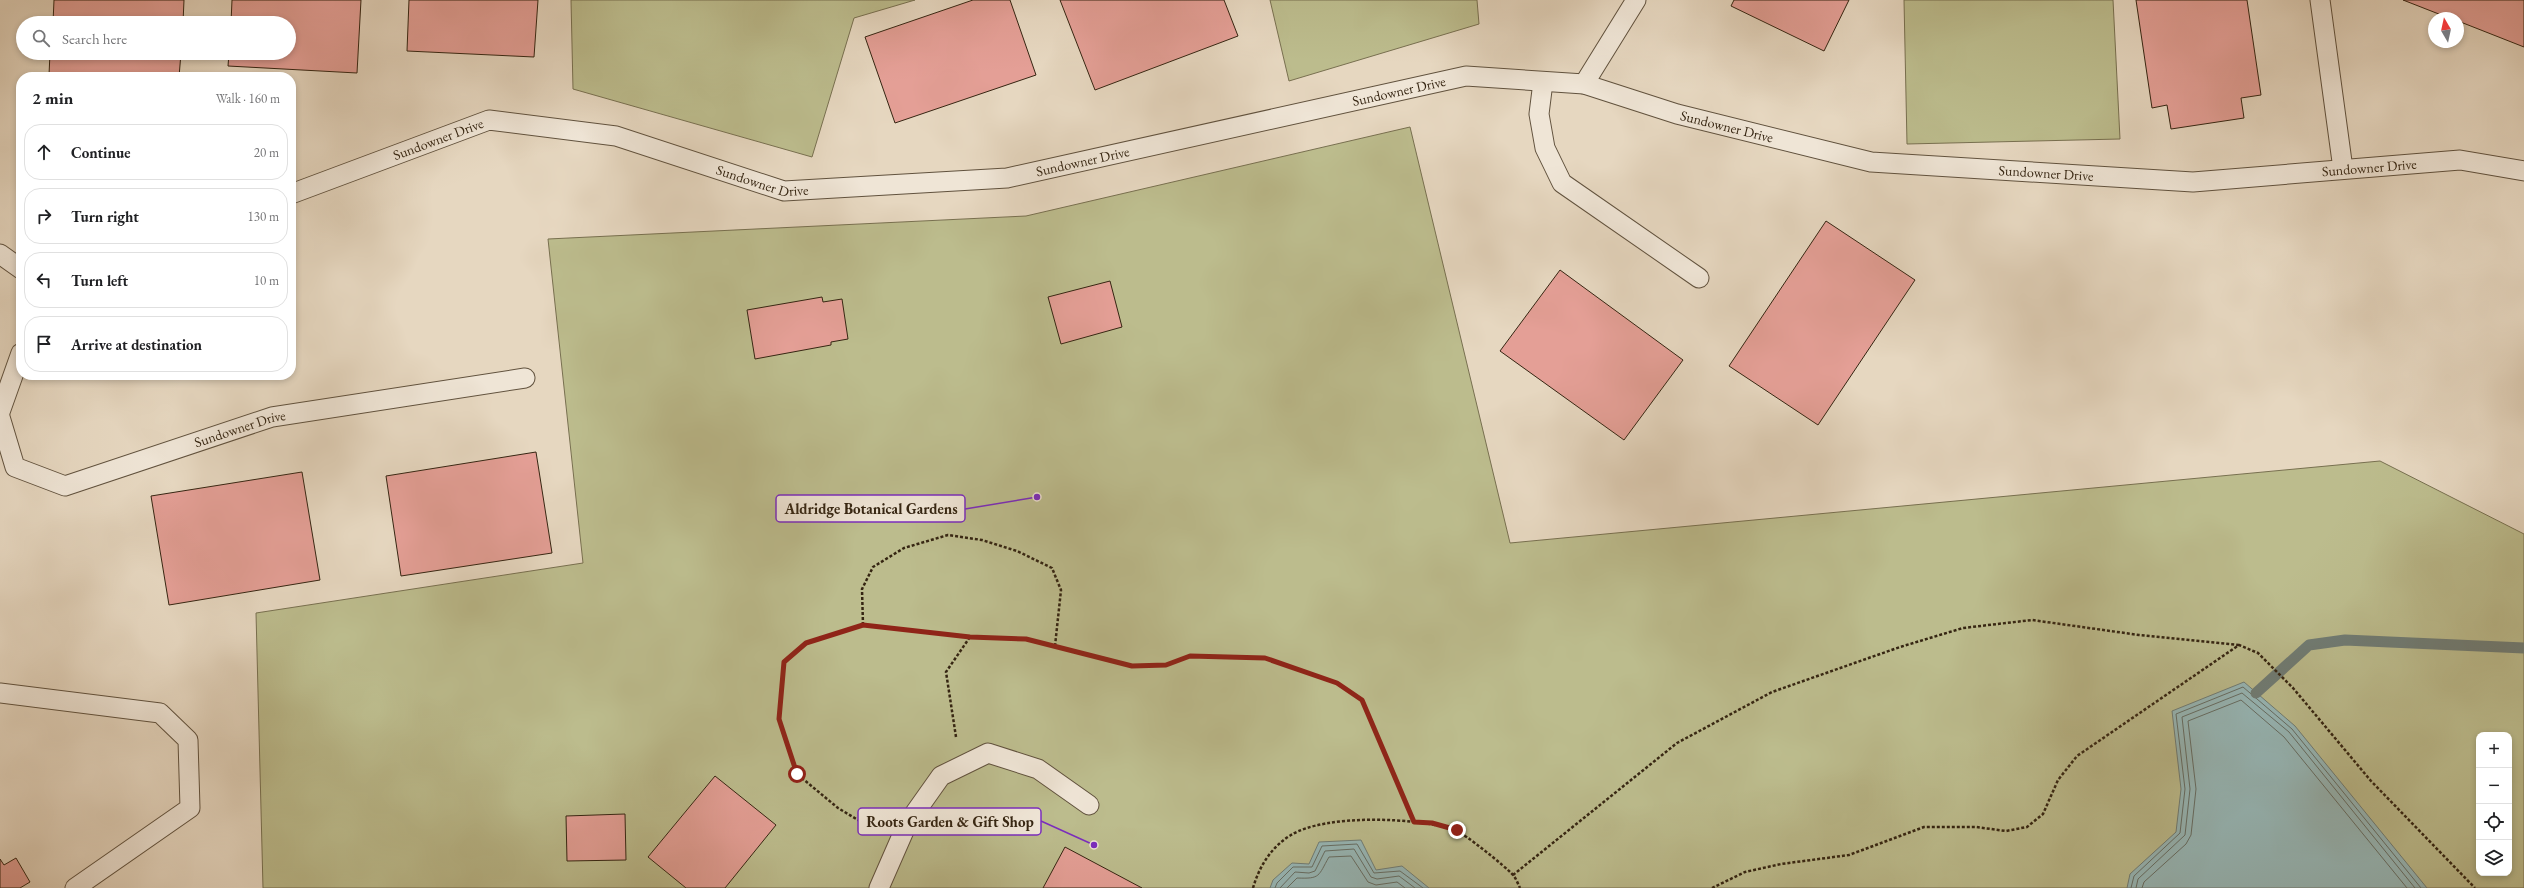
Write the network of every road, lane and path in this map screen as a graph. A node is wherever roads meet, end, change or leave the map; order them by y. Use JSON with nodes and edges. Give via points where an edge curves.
{"nodes":[{"id":1,"x":1636,"y":0,"type":"edge"},
{"id":2,"x":2320,"y":0,"type":"edge"},
{"id":3,"x":1543,"y":82,"type":"junction"},
{"id":4,"x":1584,"y":84,"type":"junction"},
{"id":5,"x":2342,"y":169,"type":"junction"},
{"id":6,"x":2524,"y":171,"type":"edge"},
{"id":7,"x":296,"y":192,"type":"edge"},
{"id":8,"x":0,"y":254,"type":"edge"},
{"id":9,"x":16,"y":265,"type":"edge"},
{"id":10,"x":1699,"y":278,"type":"dead end"},
{"id":11,"x":16,"y":367,"type":"edge"},
{"id":12,"x":525,"y":378,"type":"dead end"},
{"id":13,"x":0,"y":412,"type":"edge"},
{"id":14,"x":0,"y":417,"type":"edge"},
{"id":15,"x":863,"y":625,"type":"junction"},
{"id":16,"x":970,"y":637,"type":"junction"},
{"id":17,"x":2239,"y":645,"type":"junction"},
{"id":18,"x":1054,"y":646,"type":"junction"},
{"id":19,"x":0,"y":693,"type":"edge"},
{"id":20,"x":960,"y":767,"type":"junction"},
{"id":21,"x":1089,"y":805,"type":"dead end"},
{"id":22,"x":1414,"y":822,"type":"junction"},
{"id":23,"x":899,"y":844,"type":"junction"},
{"id":24,"x":1513,"y":875,"type":"junction"},
{"id":25,"x":74,"y":888,"type":"edge"},
{"id":26,"x":879,"y":888,"type":"edge"},
{"id":27,"x":1253,"y":888,"type":"edge"},
{"id":28,"x":1520,"y":888,"type":"edge"},
{"id":29,"x":1712,"y":888,"type":"edge"},
{"id":30,"x":2475,"y":888,"type":"edge"}],
"edges":[{"from":1,"to":4,"type":"lane"},
{"from":2,"to":5,"type":"lane"},
{"from":3,"to":4,"type":"lane","name":"Sundowner Drive"},
{"from":3,"to":7,"type":"lane","name":"Sundowner Drive","via":[[1466,76],[1007,178],[784,191],[616,136],[489,120]]},
{"from":3,"to":10,"type":"lane","via":[[1538,114],[1544,148],[1562,183]]},
{"from":4,"to":5,"type":"lane","name":"Sundowner Drive","via":[[1676,114],[1871,162],[2193,182]]},
{"from":5,"to":6,"type":"lane","name":"Sundowner Drive","via":[[2460,160]]},
{"from":8,"to":9,"type":"lane"},
{"from":11,"to":13,"type":"lane"},
{"from":12,"to":14,"type":"lane","name":"Sundowner Drive","via":[[272,417],[65,486],[15,467]]},
{"from":15,"to":16,"type":"path"},
{"from":15,"to":18,"type":"path","via":[[862,589],[873,567],[904,548],[948,535],[982,540],[1017,551],[1052,568],[1061,590]]},
{"from":15,"to":23,"type":"path","via":[[806,643],[784,662],[779,719],[797,774],[838,808]]},
{"from":16,"to":18,"type":"path","via":[[1026,639]]},
{"from":16,"to":20,"type":"path","via":[[946,672]]},
{"from":17,"to":24,"type":"path","via":[[2139,635],[2032,620],[1962,628],[1900,647],[1772,692],[1677,743]]},
{"from":17,"to":29,"type":"path","via":[[2076,756],[2058,780],[2043,814],[2027,827],[2006,831],[1976,827],[1924,827],[1849,855],[1781,864],[1745,872]]},
{"from":17,"to":30,"type":"path","via":[[2258,653],[2293,688],[2370,781]]},
{"from":18,"to":22,"type":"path","via":[[1132,666],[1166,665],[1190,656],[1265,658],[1337,683],[1362,700]]},
{"from":19,"to":25,"type":"lane","via":[[160,713],[188,740],[190,808]]},
{"from":20,"to":21,"type":"lane","via":[[988,753],[1038,769]]},
{"from":20,"to":23,"type":"lane","via":[[941,776],[907,824]]},
{"from":22,"to":24,"type":"path","via":[[1432,823],[1457,830]]},
{"from":22,"to":27,"type":"path","via":[[1356,821],[1317,824],[1291,835],[1275,848],[1258,869]]},
{"from":23,"to":26,"type":"lane"},
{"from":24,"to":28,"type":"path"}]}
